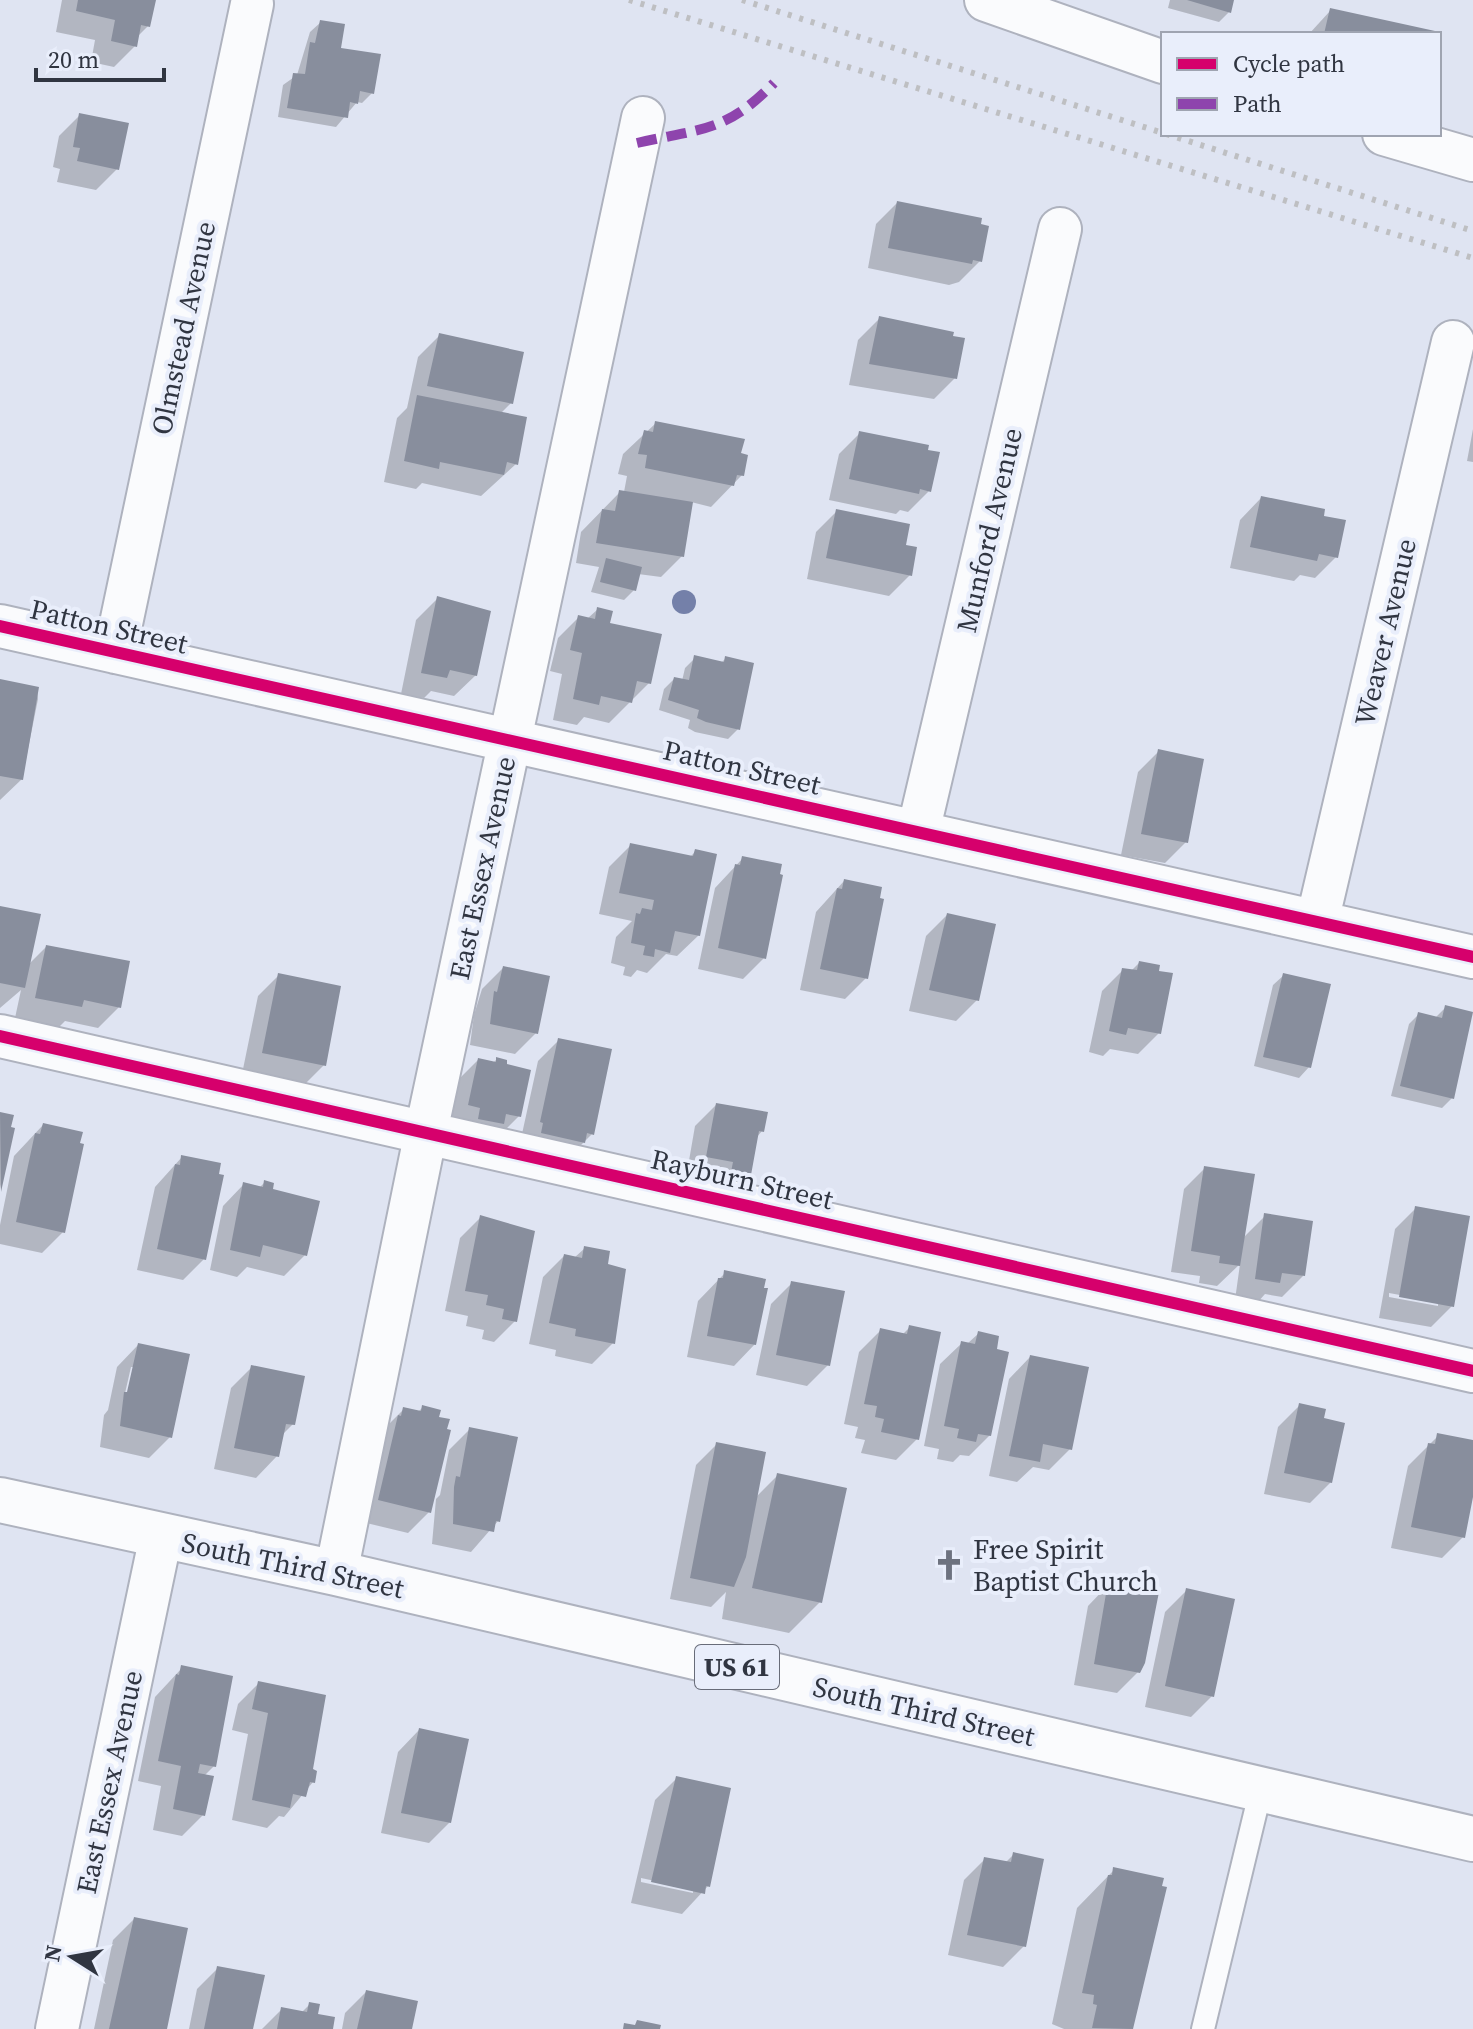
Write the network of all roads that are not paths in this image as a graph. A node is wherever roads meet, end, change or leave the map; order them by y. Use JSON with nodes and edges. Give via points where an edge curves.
{"nodes":[{"id":1,"x":986,"y":0,"type":"edge"},
{"id":2,"x":252,"y":4,"type":"dead end"},
{"id":3,"x":1161,"y":61,"type":"edge"},
{"id":4,"x":643,"y":118,"type":"dead end"},
{"id":5,"x":1391,"y":136,"type":"edge"},
{"id":6,"x":1473,"y":160,"type":"edge"},
{"id":7,"x":1060,"y":229,"type":"dead end"},
{"id":8,"x":1453,"y":342,"type":"dead end"},
{"id":9,"x":0,"y":626,"type":"edge"},
{"id":10,"x":115,"y":652,"type":"junction"},
{"id":11,"x":510,"y":738,"type":"junction"},
{"id":12,"x":918,"y":832,"type":"junction"},
{"id":13,"x":1317,"y":922,"type":"junction"},
{"id":14,"x":1473,"y":957,"type":"edge"},
{"id":15,"x":0,"y":1036,"type":"edge"},
{"id":16,"x":426,"y":1132,"type":"junction"},
{"id":17,"x":1473,"y":1371,"type":"edge"},
{"id":18,"x":0,"y":1500,"type":"edge"},
{"id":19,"x":161,"y":1536,"type":"junction"},
{"id":20,"x":336,"y":1573,"type":"junction"},
{"id":21,"x":1261,"y":1789,"type":"junction"},
{"id":22,"x":1473,"y":1839,"type":"edge"},
{"id":23,"x":57,"y":2029,"type":"edge"},
{"id":24,"x":1203,"y":2029,"type":"edge"}],
"edges":[{"from":1,"to":3,"type":"street"},
{"from":2,"to":10,"type":"street","name":"Olmstead Avenue"},
{"from":4,"to":11,"type":"street","name":"East Essex Avenue"},
{"from":5,"to":6,"type":"street"},
{"from":7,"to":12,"type":"street","name":"Munford Avenue"},
{"from":8,"to":13,"type":"street","name":"Weaver Avenue"},
{"from":9,"to":10,"type":"street","name":"Patton Street"},
{"from":10,"to":11,"type":"street","name":"Patton Street"},
{"from":11,"to":12,"type":"street","name":"Patton Street"},
{"from":11,"to":16,"type":"street","name":"East Essex Avenue"},
{"from":12,"to":13,"type":"street","name":"Patton Street"},
{"from":13,"to":14,"type":"street","name":"Patton Street"},
{"from":15,"to":16,"type":"street","name":"Rayburn Street"},
{"from":16,"to":17,"type":"street","name":"Rayburn Street"},
{"from":16,"to":20,"type":"street","name":"East Essex Avenue"},
{"from":18,"to":19,"type":"main road","name":"South Third Street","number":"US 61"},
{"from":19,"to":20,"type":"main road","name":"South Third Street","number":"US 61"},
{"from":19,"to":23,"type":"street","name":"East Essex Avenue"},
{"from":20,"to":21,"type":"main road","name":"South Third Street","number":"US 61"},
{"from":21,"to":22,"type":"main road","name":"South Third Street","number":"US 61"},
{"from":21,"to":24,"type":"lane"}]}
